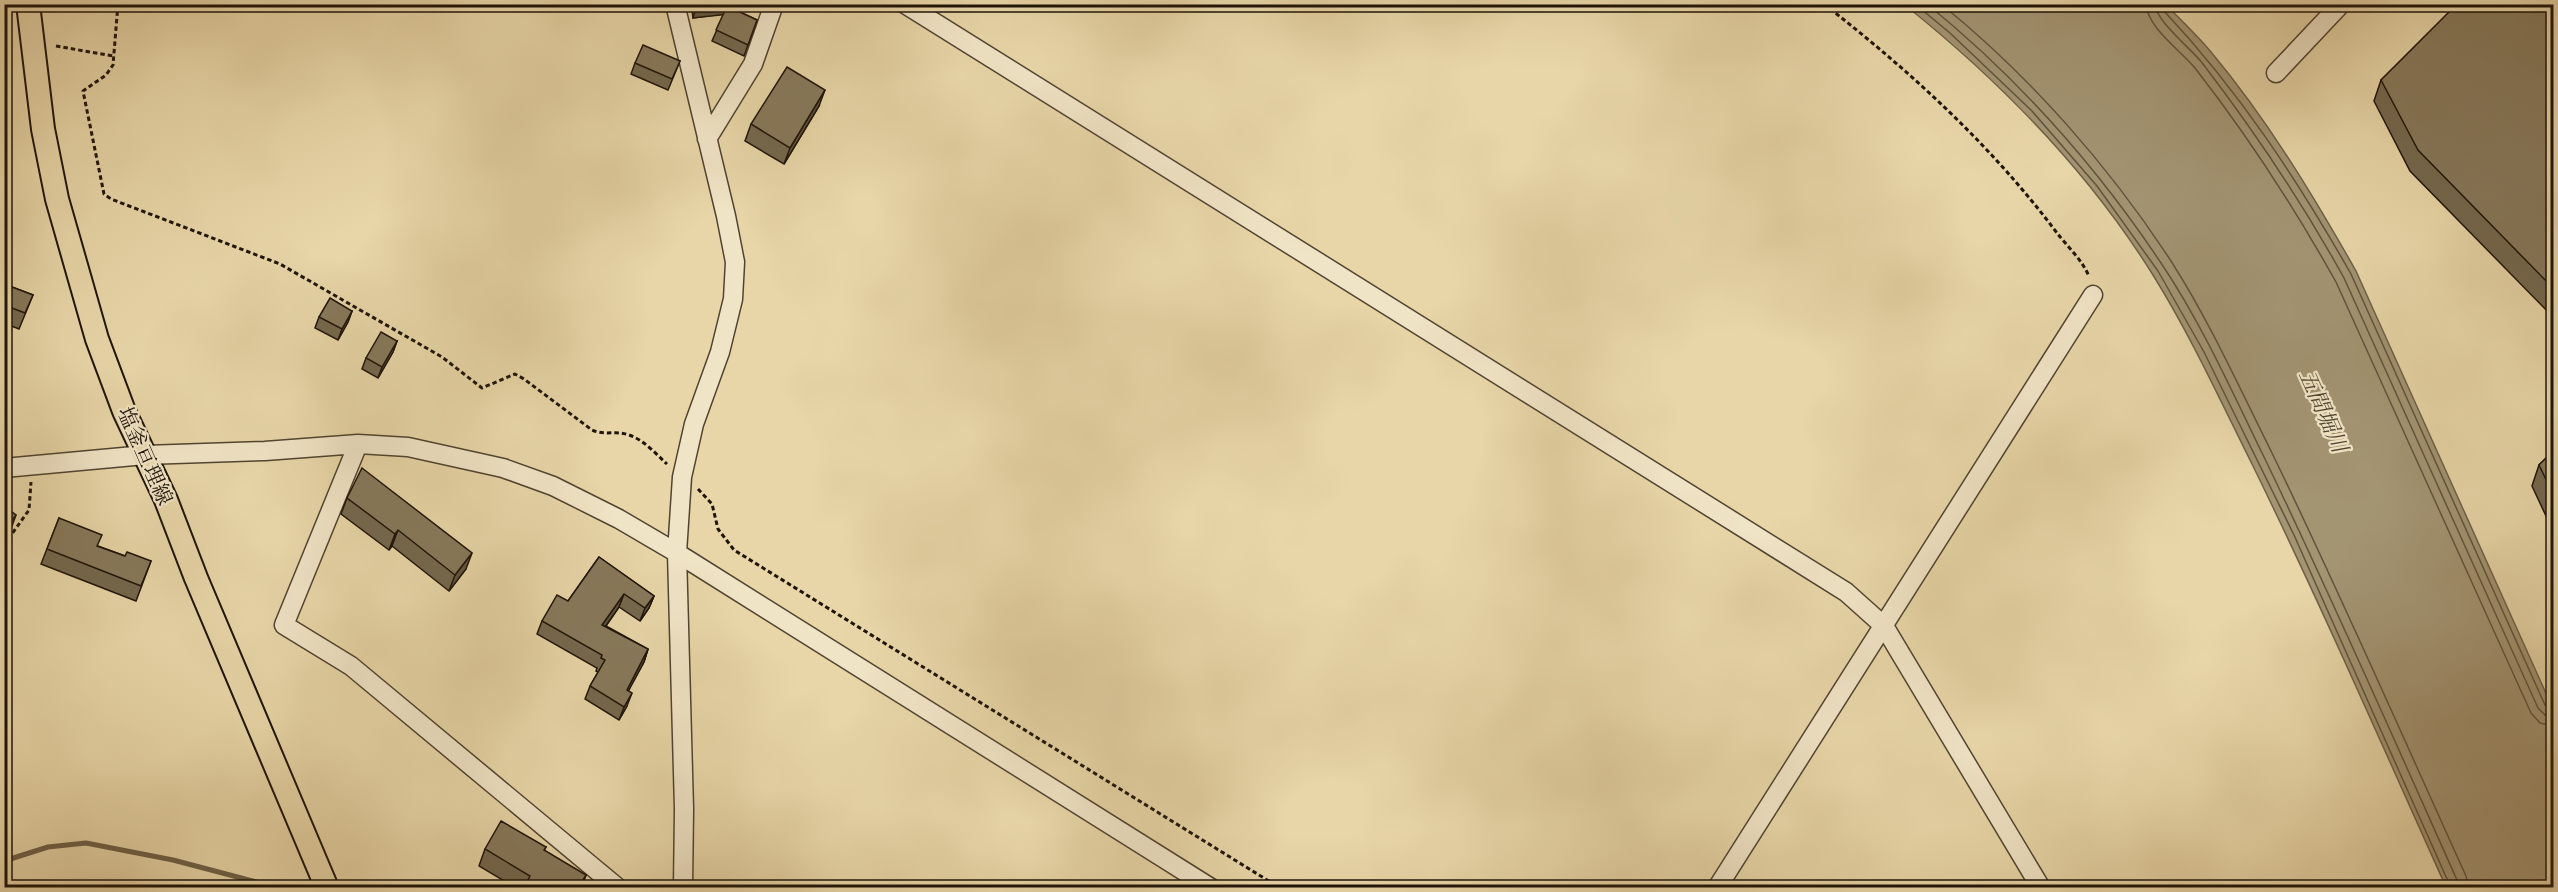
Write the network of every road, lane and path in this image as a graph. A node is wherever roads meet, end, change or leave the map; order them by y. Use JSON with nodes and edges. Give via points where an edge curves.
{"nodes":[{"id":1,"x":28,"y":4,"type":"edge"},
{"id":2,"x":118,"y":4,"type":"edge"},
{"id":3,"x":675,"y":4,"type":"edge"},
{"id":4,"x":774,"y":4,"type":"edge"},
{"id":5,"x":905,"y":4,"type":"edge"},
{"id":6,"x":1824,"y":4,"type":"edge"},
{"id":7,"x":2341,"y":4,"type":"edge"},
{"id":8,"x":56,"y":46,"type":"dead end"},
{"id":9,"x":114,"y":56,"type":"junction"},
{"id":10,"x":2276,"y":73,"type":"dead end"},
{"id":11,"x":708,"y":139,"type":"junction"},
{"id":12,"x":2093,"y":295,"type":"joint"},
{"id":13,"x":358,"y":444,"type":"junction"},
{"id":14,"x":144,"y":455,"type":"junction"},
{"id":15,"x":32,"y":466,"type":"junction"},
{"id":16,"x":4,"y":468,"type":"edge"},
{"id":17,"x":682,"y":477,"type":"junction"},
{"id":18,"x":4,"y":545,"type":"edge"},
{"id":19,"x":677,"y":553,"type":"junction"},
{"id":20,"x":1884,"y":626,"type":"junction"},
{"id":21,"x":327,"y":888,"type":"edge"},
{"id":22,"x":618,"y":888,"type":"edge"},
{"id":23,"x":683,"y":888,"type":"edge"},
{"id":24,"x":1210,"y":888,"type":"edge"},
{"id":25,"x":1280,"y":888,"type":"edge"},
{"id":26,"x":1717,"y":888,"type":"edge"},
{"id":27,"x":2041,"y":888,"type":"edge"}],
"edges":[{"from":1,"to":14,"type":"main road","name":"塩釜亘理線","via":[[43,129],[67,238],[98,339]]},
{"from":2,"to":9,"type":"path"},
{"from":3,"to":11,"type":"street"},
{"from":4,"to":11,"type":"street","via":[[753,64]]},
{"from":5,"to":20,"type":"street","via":[[1846,592]]},
{"from":6,"to":12,"type":"path","via":[[1886,53],[1968,128],[2031,198],[2081,264]]},
{"from":7,"to":10,"type":"street"},
{"from":8,"to":9,"type":"path"},
{"from":9,"to":17,"type":"path","via":[[106,75],[83,91],[104,194],[280,264],[442,357],[482,388],[514,374],[601,434],[630,435],[642,441]]},
{"from":11,"to":17,"type":"street","via":[[735,262],[733,299],[720,352],[694,424]]},
{"from":12,"to":20,"type":"street"},
{"from":13,"to":14,"type":"street"},
{"from":13,"to":19,"type":"street","via":[[408,447],[503,468],[553,486]]},
{"from":13,"to":22,"type":"street","via":[[284,625],[351,666]]},
{"from":14,"to":15,"type":"street"},
{"from":14,"to":21,"type":"main road","name":"塩釜亘理線"},
{"from":15,"to":16,"type":"street"},
{"from":15,"to":18,"type":"path","via":[[29,510]]},
{"from":17,"to":19,"type":"street"},
{"from":17,"to":25,"type":"path","via":[[705,494],[712,504],[718,529],[734,550]]},
{"from":19,"to":23,"type":"street"},
{"from":19,"to":24,"type":"street"},
{"from":20,"to":26,"type":"street"},
{"from":20,"to":27,"type":"street"}]}
